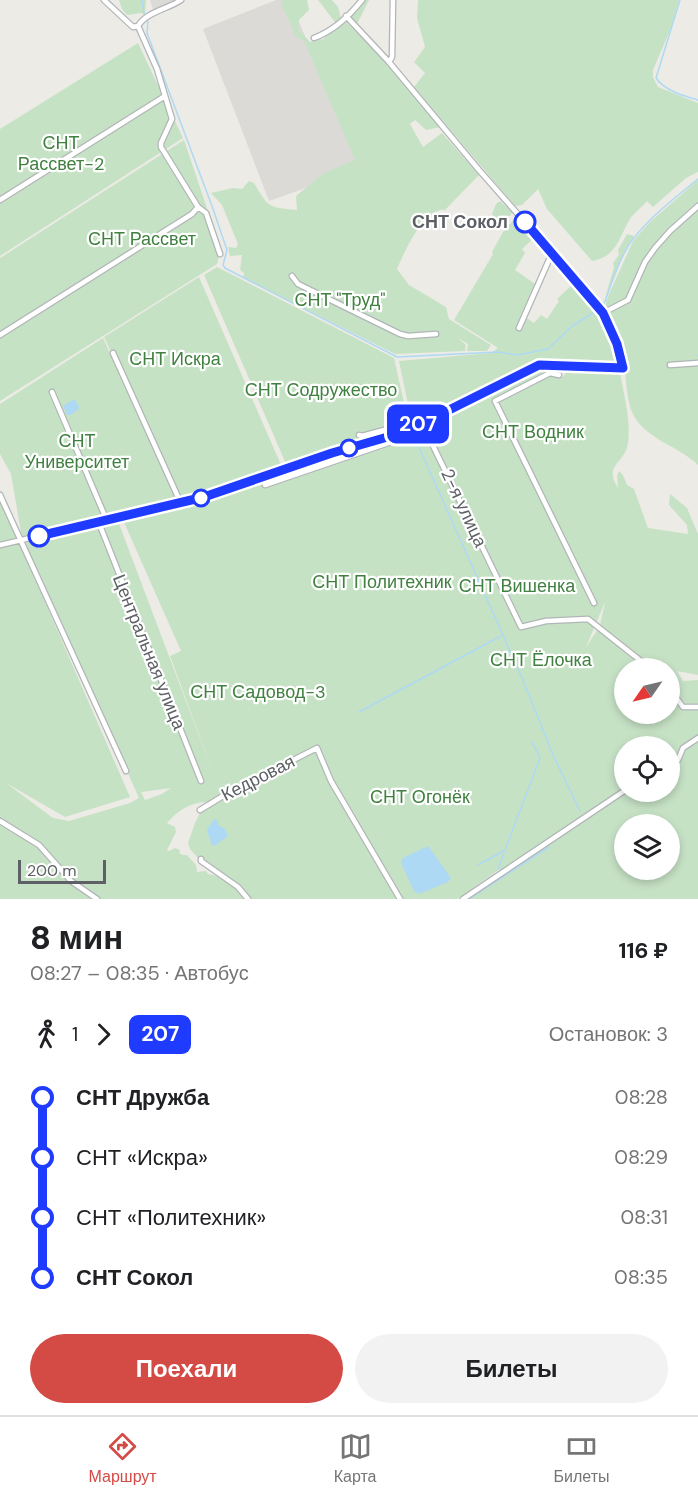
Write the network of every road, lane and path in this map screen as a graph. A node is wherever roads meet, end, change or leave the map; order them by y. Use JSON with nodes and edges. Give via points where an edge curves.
{"nodes":[{"id":1,"x":104,"y":0,"type":"edge"},
{"id":2,"x":181,"y":0,"type":"edge"},
{"id":3,"x":362,"y":0,"type":"edge"},
{"id":4,"x":393,"y":0,"type":"edge"},
{"id":5,"x":346,"y":16,"type":"junction"},
{"id":6,"x":138,"y":26,"type":"junction"},
{"id":7,"x":315,"y":38,"type":"dead end"},
{"id":8,"x":389,"y":62,"type":"junction"},
{"id":9,"x":165,"y":96,"type":"junction"},
{"id":10,"x":0,"y":200,"type":"edge"},
{"id":11,"x":698,"y":206,"type":"edge"},
{"id":12,"x":198,"y":207,"type":"junction"},
{"id":13,"x":552,"y":253,"type":"junction"},
{"id":14,"x":220,"y":254,"type":"dead end"},
{"id":15,"x":292,"y":276,"type":"dead end"},
{"id":16,"x":603,"y":313,"type":"junction"},
{"id":17,"x":519,"y":328,"type":"dead end"},
{"id":18,"x":436,"y":334,"type":"dead end"},
{"id":19,"x":0,"y":335,"type":"edge"},
{"id":20,"x":113,"y":353,"type":"dead end"},
{"id":21,"x":698,"y":363,"type":"edge"},
{"id":22,"x":670,"y":365,"type":"dead end"},
{"id":23,"x":559,"y":375,"type":"dead end"},
{"id":24,"x":499,"y":385,"type":"junction"},
{"id":25,"x":52,"y":392,"type":"dead end"},
{"id":26,"x":497,"y":400,"type":"junction"},
{"id":27,"x":422,"y":423,"type":"junction"},
{"id":28,"x":400,"y":432,"type":"junction"},
{"id":29,"x":359,"y":435,"type":"dead end"},
{"id":30,"x":265,"y":485,"type":"dead end"},
{"id":31,"x":0,"y":495,"type":"edge"},
{"id":32,"x":179,"y":504,"type":"junction"},
{"id":33,"x":107,"y":521,"type":"junction"},
{"id":34,"x":99,"y":523,"type":"junction"},
{"id":35,"x":22,"y":540,"type":"junction"},
{"id":36,"x":0,"y":545,"type":"edge"},
{"id":37,"x":594,"y":603,"type":"dead end"},
{"id":38,"x":637,"y":658,"type":"edge"},
{"id":39,"x":680,"y":703,"type":"edge"},
{"id":40,"x":698,"y":707,"type":"edge"},
{"id":41,"x":698,"y":738,"type":"edge"},
{"id":42,"x":680,"y":755,"type":"edge"},
{"id":43,"x":126,"y":771,"type":"dead end"},
{"id":44,"x":201,"y":781,"type":"dead end"},
{"id":45,"x":614,"y":798,"type":"edge"},
{"id":46,"x":200,"y":810,"type":"dead end"},
{"id":47,"x":0,"y":821,"type":"edge"},
{"id":48,"x":201,"y":859,"type":"dead end"},
{"id":49,"x":97,"y":899,"type":"edge"},
{"id":50,"x":248,"y":899,"type":"edge"},
{"id":51,"x":400,"y":899,"type":"edge"},
{"id":52,"x":463,"y":899,"type":"edge"}],
"edges":[{"from":1,"to":6,"type":"street","via":[[125,21]]},
{"from":2,"to":6,"type":"street"},
{"from":3,"to":5,"type":"street"},
{"from":4,"to":8,"type":"street"},
{"from":5,"to":7,"type":"street"},
{"from":5,"to":8,"type":"street"},
{"from":6,"to":9,"type":"street"},
{"from":8,"to":13,"type":"street"},
{"from":9,"to":10,"type":"street"},
{"from":9,"to":12,"type":"street","via":[[172,119],[161,142],[163,150]]},
{"from":11,"to":16,"type":"street","via":[[655,248],[628,300]]},
{"from":12,"to":14,"type":"street","via":[[211,223]]},
{"from":12,"to":19,"type":"street"},
{"from":13,"to":16,"type":"street"},
{"from":13,"to":17,"type":"street"},
{"from":15,"to":18,"type":"street","via":[[298,284],[400,334]]},
{"from":16,"to":24,"type":"street","via":[[623,368],[543,364]]},
{"from":20,"to":32,"type":"street"},
{"from":21,"to":22,"type":"street"},
{"from":23,"to":26,"type":"street","via":[[550,373]]},
{"from":24,"to":26,"type":"street"},
{"from":24,"to":27,"type":"street"},
{"from":25,"to":33,"type":"street"},
{"from":26,"to":37,"type":"street"},
{"from":27,"to":28,"type":"street"},
{"from":27,"to":38,"type":"street","name":"2-я улица","via":[[521,627],[588,618]]},
{"from":28,"to":29,"type":"street","via":[[399,426]]},
{"from":28,"to":30,"type":"street","via":[[397,440]]},
{"from":28,"to":32,"type":"street"},
{"from":31,"to":35,"type":"street"},
{"from":32,"to":33,"type":"street"},
{"from":33,"to":34,"type":"street"},
{"from":34,"to":35,"type":"street"},
{"from":34,"to":44,"type":"street","name":"Центральная улица"},
{"from":35,"to":36,"type":"street"},
{"from":35,"to":43,"type":"street"},
{"from":39,"to":40,"type":"street","via":[[683,707]]},
{"from":41,"to":42,"type":"street","via":[[683,748]]},
{"from":45,"to":52,"type":"street"},
{"from":46,"to":51,"type":"street","name":"Кедровая","via":[[316,748]]},
{"from":47,"to":49,"type":"street","via":[[39,845],[71,881]]},
{"from":48,"to":50,"type":"street"}]}
